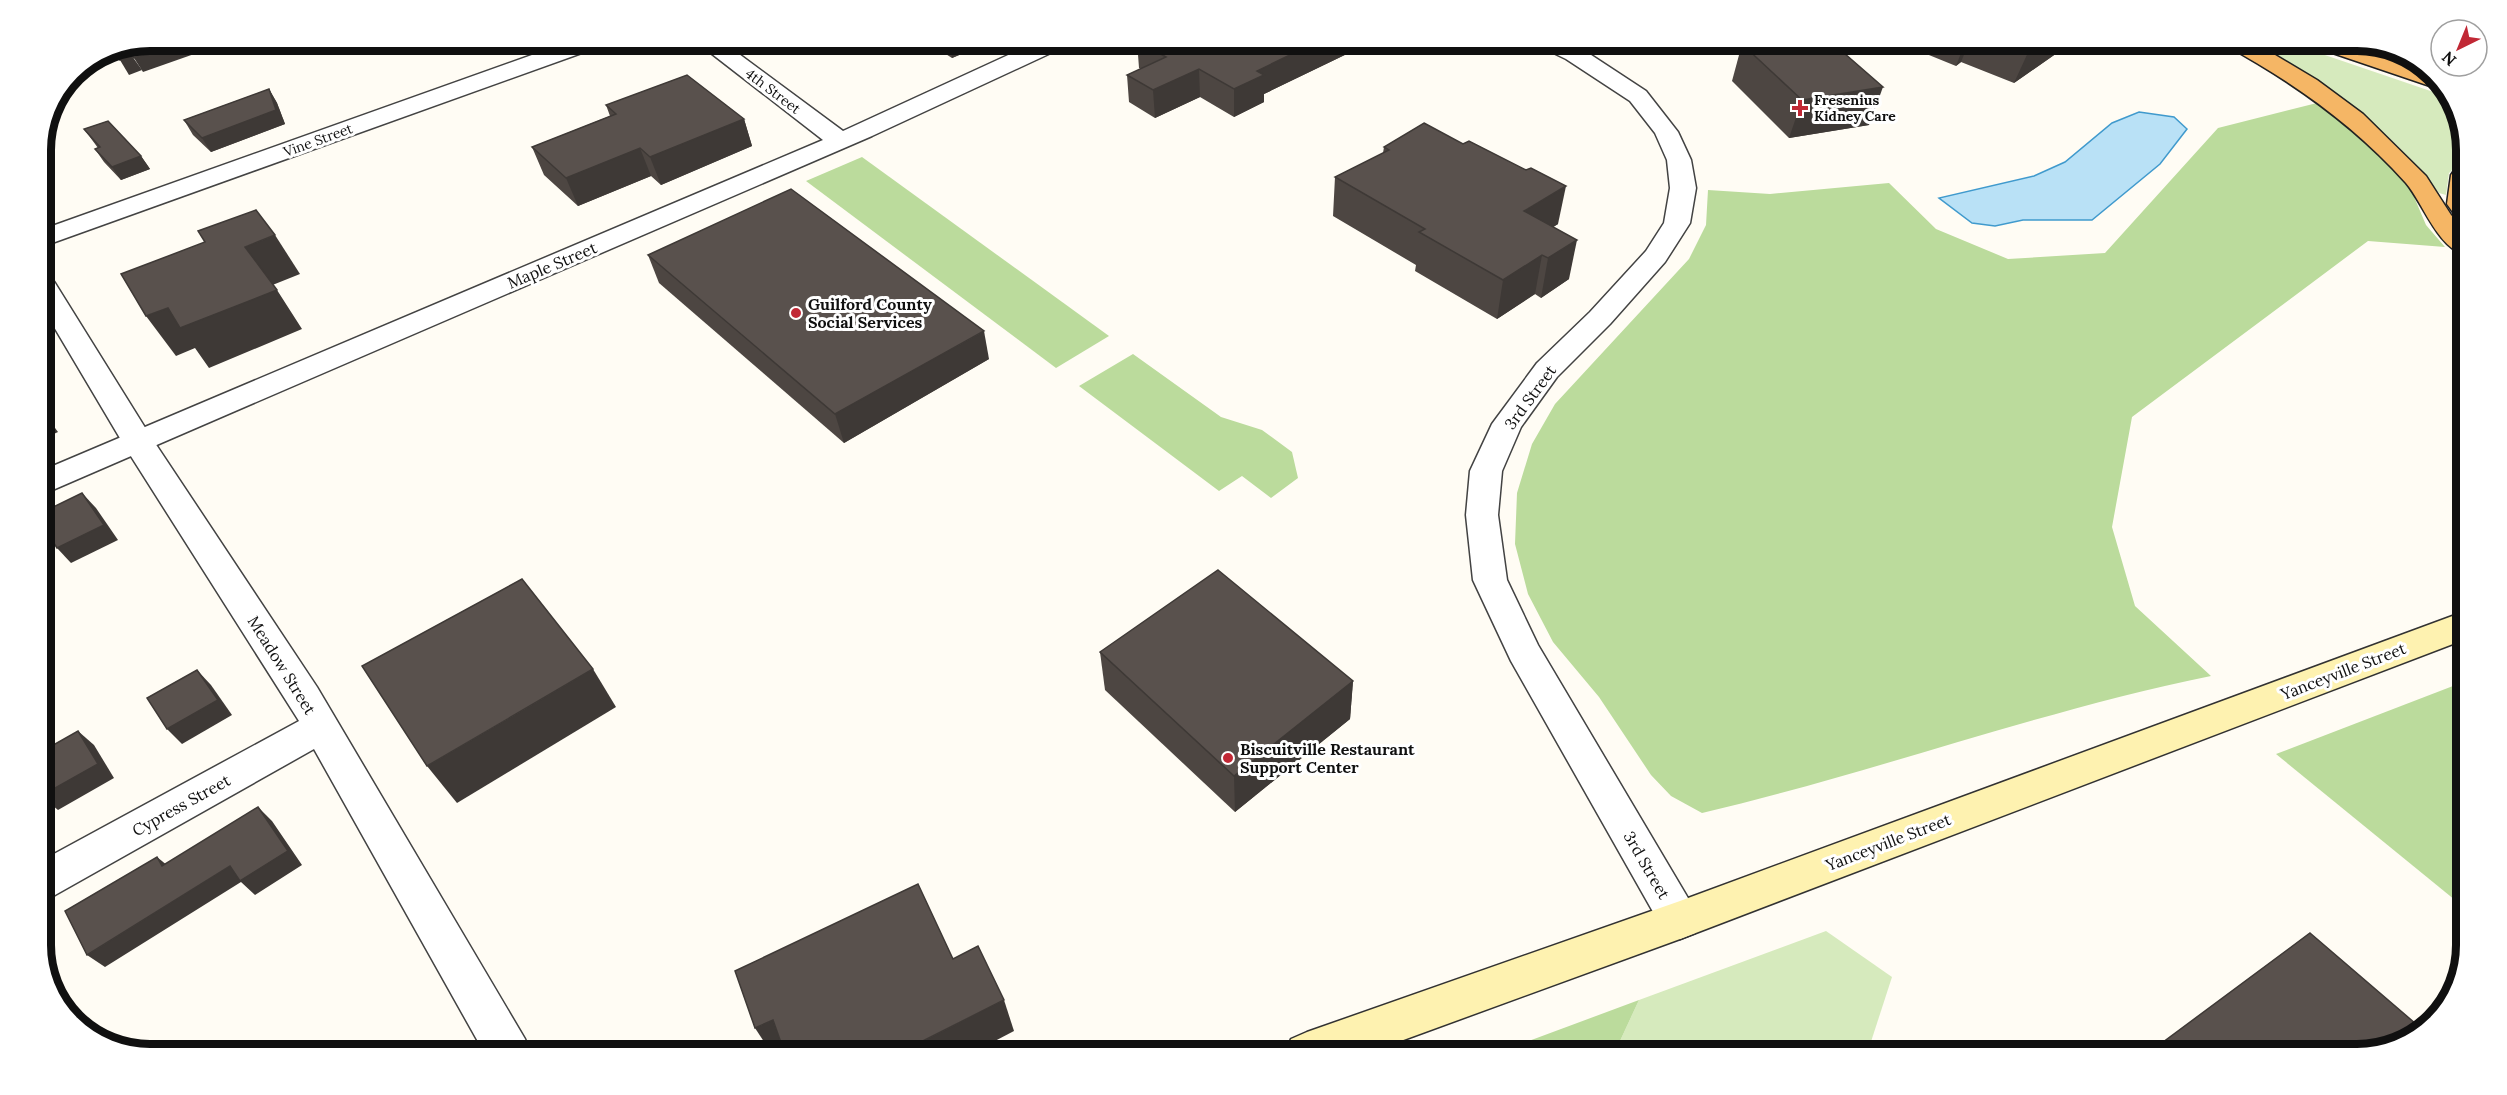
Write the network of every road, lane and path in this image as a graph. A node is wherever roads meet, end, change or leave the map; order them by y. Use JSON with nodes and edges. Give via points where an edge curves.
{"nodes":[{"id":1,"x":565,"y":51,"type":"edge"},
{"id":2,"x":720,"y":51,"type":"edge"},
{"id":3,"x":1036,"y":51,"type":"edge"},
{"id":4,"x":1568,"y":51,"type":"edge"},
{"id":5,"x":2252,"y":51,"type":"edge"},
{"id":6,"x":2349,"y":51,"type":"edge"},
{"id":7,"x":2420,"y":75,"type":"edge"},
{"id":8,"x":840,"y":141,"type":"junction"},
{"id":9,"x":51,"y":235,"type":"edge"},
{"id":10,"x":2456,"y":236,"type":"edge"},
{"id":11,"x":51,"y":299,"type":"edge"},
{"id":12,"x":138,"y":442,"type":"junction"},
{"id":13,"x":51,"y":480,"type":"edge"},
{"id":14,"x":2456,"y":629,"type":"edge"},
{"id":15,"x":321,"y":728,"type":"junction"},
{"id":16,"x":51,"y":876,"type":"edge"},
{"id":17,"x":1680,"y":920,"type":"junction"},
{"id":18,"x":503,"y":1044,"type":"edge"},
{"id":19,"x":1335,"y":1044,"type":"edge"}],
"edges":[{"from":1,"to":9,"type":"street","name":"Vine Street"},
{"from":2,"to":8,"type":"street","name":"4th Street"},
{"from":3,"to":8,"type":"street","name":"Maple Street"},
{"from":4,"to":17,"type":"street","name":"3rd Street","via":[[1638,96],[1666,132],[1679,160],[1683,188],[1677,223],[1656,256],[1547,370],[1507,424],[1486,471],[1482,515],[1490,580],[1522,651]]},
{"from":5,"to":10,"type":"highway","via":[[2349,112],[2420,183]]},
{"from":6,"to":7,"type":"highway"},
{"from":8,"to":12,"type":"street","name":"Maple Street"},
{"from":11,"to":12,"type":"street","name":"Meadow Street"},
{"from":12,"to":13,"type":"street","name":"Maple Street"},
{"from":12,"to":15,"type":"street","name":"Meadow Street"},
{"from":14,"to":17,"type":"main road","name":"Yanceyville Street"},
{"from":15,"to":16,"type":"street","name":"Cypress Street"},
{"from":15,"to":18,"type":"street","name":"Meadow Street"},
{"from":17,"to":19,"type":"main road","name":"Yanceyville Street"}]}
